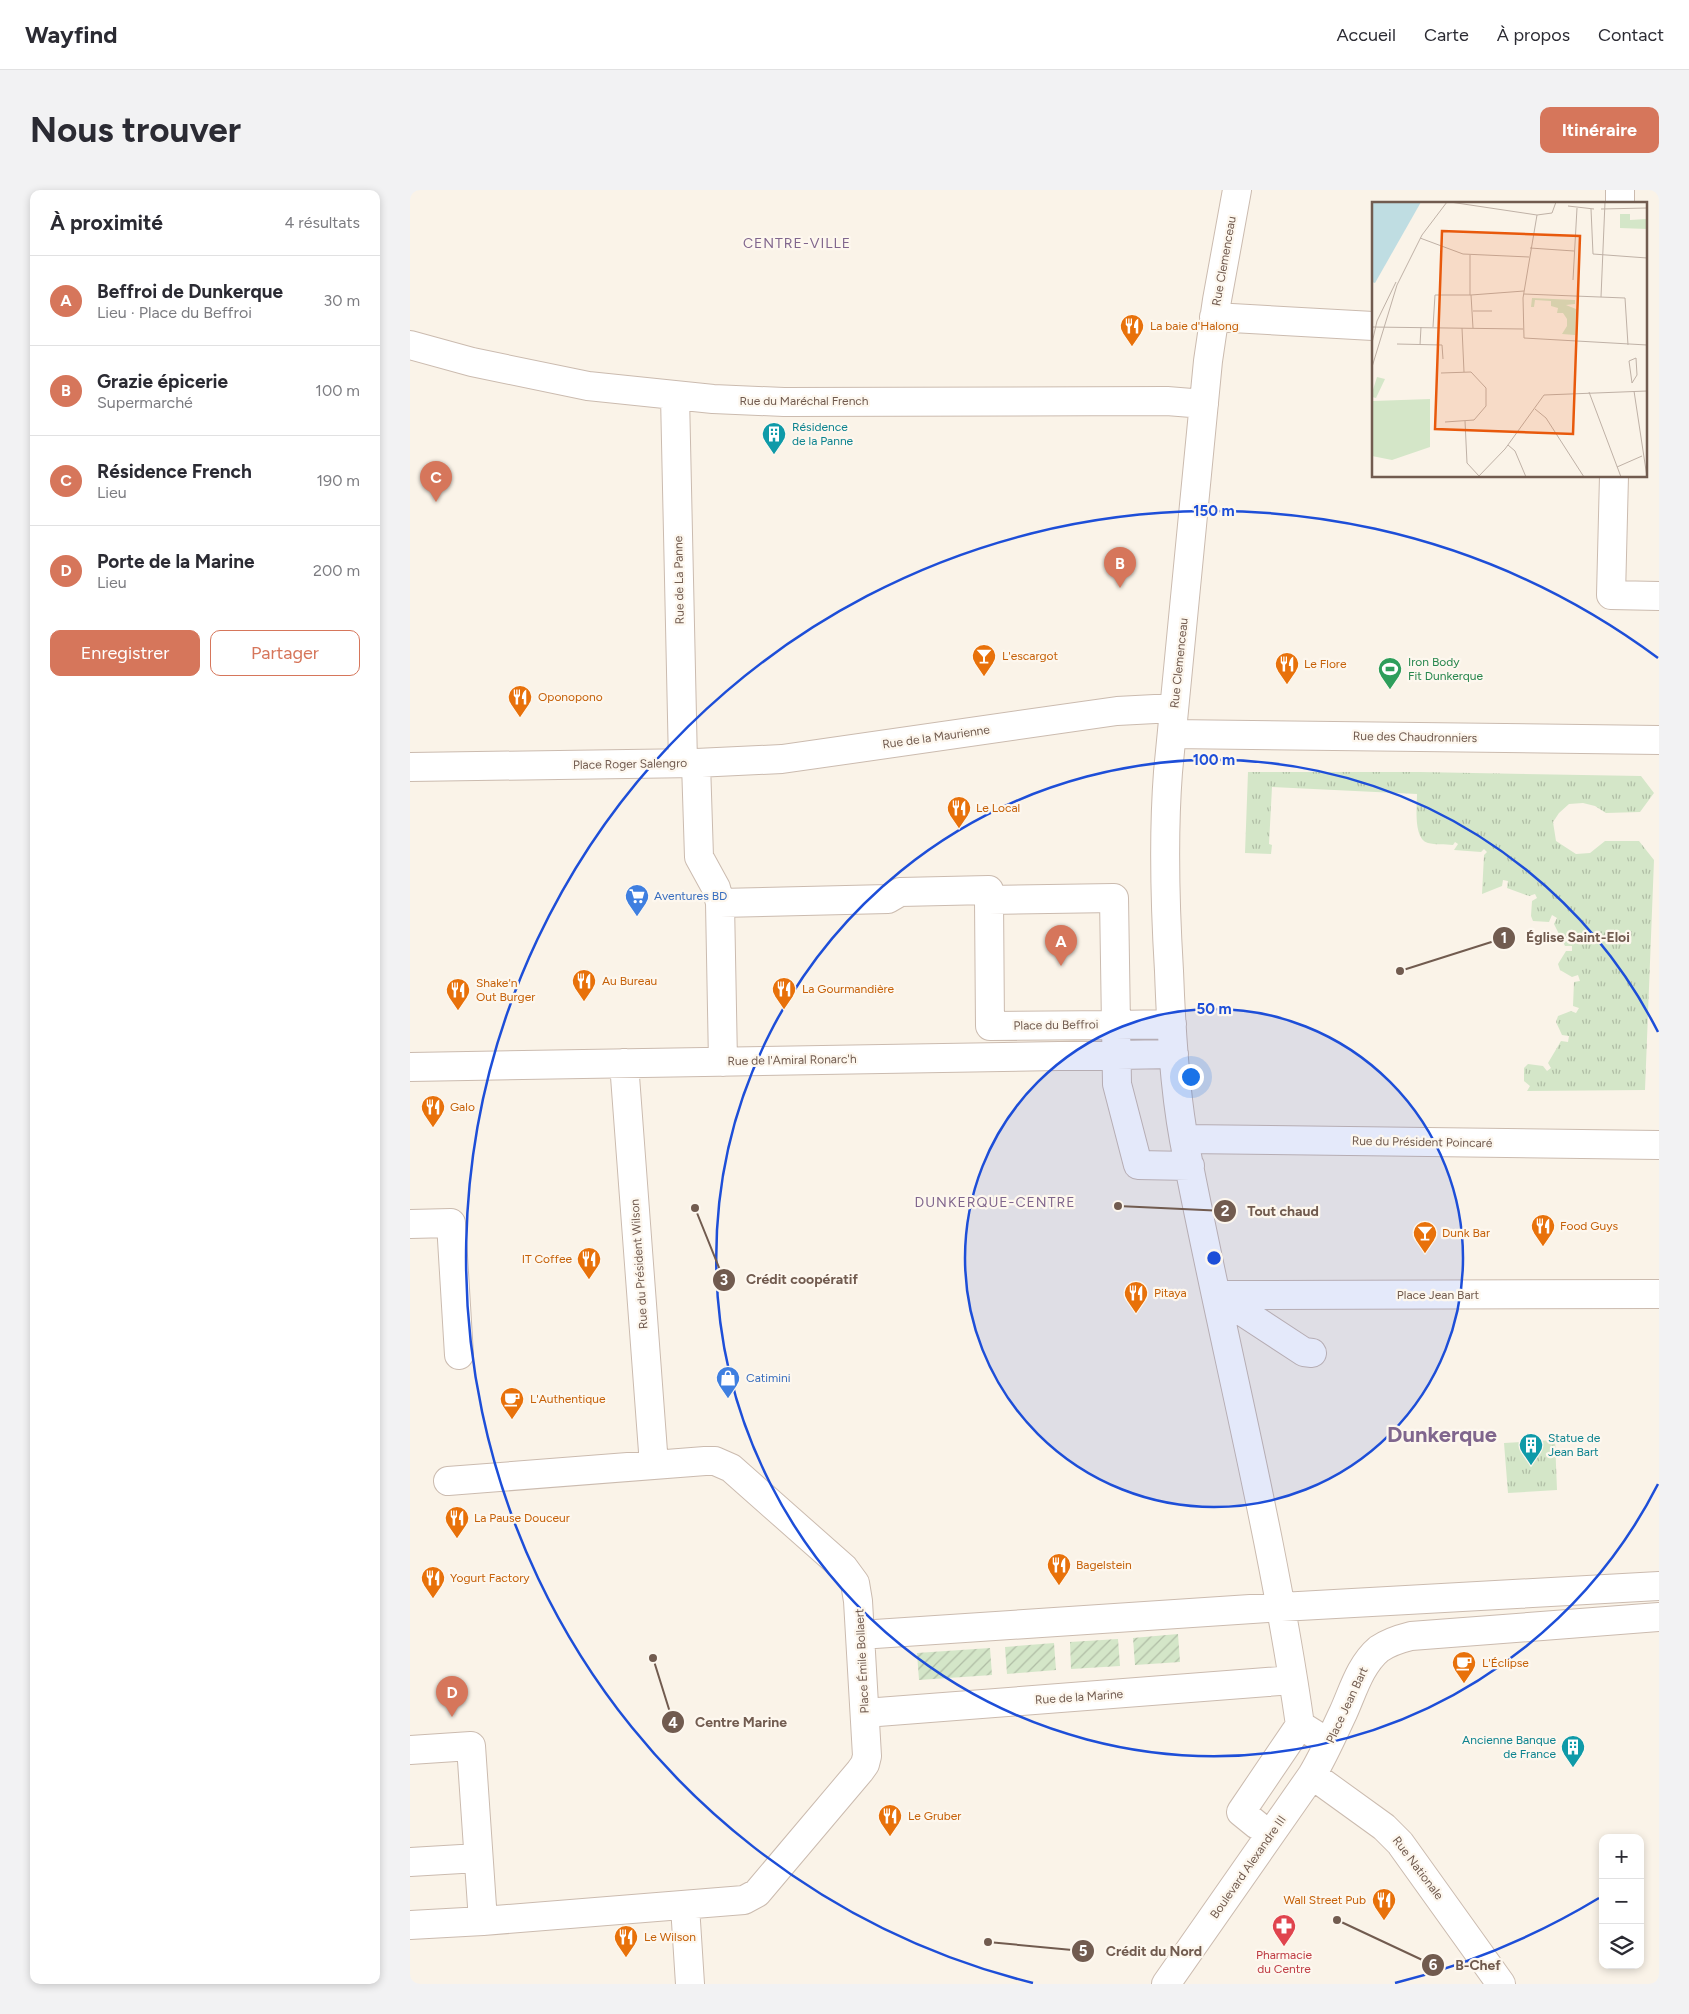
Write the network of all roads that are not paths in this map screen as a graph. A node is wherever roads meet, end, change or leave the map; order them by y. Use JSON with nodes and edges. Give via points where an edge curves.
{"nodes":[{"id":1,"x":1237,"y":190,"type":"edge"},
{"id":2,"x":1214,"y":317,"type":"junction"},
{"id":3,"x":1372,"y":326,"type":"edge"},
{"id":4,"x":410,"y":345,"type":"edge"},
{"id":5,"x":675,"y":396,"type":"junction"},
{"id":6,"x":1204,"y":404,"type":"junction"},
{"id":7,"x":1614,"y":478,"type":"edge"},
{"id":8,"x":1659,"y":596,"type":"edge"},
{"id":9,"x":1173,"y":721,"type":"junction"},
{"id":10,"x":1659,"y":740,"type":"edge"},
{"id":11,"x":690,"y":763,"type":"junction"},
{"id":12,"x":410,"y":767,"type":"edge"},
{"id":13,"x":989,"y":900,"type":"junction"},
{"id":14,"x":720,"y":903,"type":"junction"},
{"id":15,"x":1116,"y":1024,"type":"junction"},
{"id":16,"x":1172,"y":1024,"type":"junction"},
{"id":17,"x":1174,"y":1054,"type":"junction"},
{"id":18,"x":1116,"y":1055,"type":"junction"},
{"id":19,"x":722,"y":1062,"type":"junction"},
{"id":20,"x":624,"y":1063,"type":"junction"},
{"id":21,"x":410,"y":1068,"type":"edge"},
{"id":22,"x":1184,"y":1139,"type":"junction"},
{"id":23,"x":1659,"y":1146,"type":"edge"},
{"id":24,"x":1190,"y":1166,"type":"junction"},
{"id":25,"x":410,"y":1224,"type":"edge"},
{"id":26,"x":1659,"y":1294,"type":"edge"},
{"id":27,"x":1216,"y":1295,"type":"junction"},
{"id":28,"x":1312,"y":1352,"type":"dead end"},
{"id":29,"x":459,"y":1355,"type":"dead end"},
{"id":30,"x":654,"y":1465,"type":"junction"},
{"id":31,"x":448,"y":1481,"type":"dead end"},
{"id":32,"x":1659,"y":1586,"type":"edge"},
{"id":33,"x":1281,"y":1607,"type":"junction"},
{"id":34,"x":1659,"y":1616,"type":"edge"},
{"id":35,"x":860,"y":1635,"type":"junction"},
{"id":36,"x":1293,"y":1680,"type":"junction"},
{"id":37,"x":865,"y":1714,"type":"junction"},
{"id":38,"x":410,"y":1750,"type":"edge"},
{"id":39,"x":1312,"y":1775,"type":"junction"},
{"id":40,"x":1257,"y":1825,"type":"dead end"},
{"id":41,"x":478,"y":1858,"type":"junction"},
{"id":42,"x":410,"y":1862,"type":"edge"},
{"id":43,"x":684,"y":1906,"type":"junction"},
{"id":44,"x":491,"y":1920,"type":"junction"},
{"id":45,"x":410,"y":1925,"type":"edge"},
{"id":46,"x":690,"y":1984,"type":"edge"},
{"id":47,"x":1166,"y":1984,"type":"edge"},
{"id":48,"x":1501,"y":1984,"type":"edge"}],
"edges":[{"from":1,"to":2,"type":"street","name":"Rue Clemenceau"},
{"from":2,"to":3,"type":"street"},
{"from":2,"to":6,"type":"street","name":"Rue Clemenceau"},
{"from":4,"to":5,"type":"street","name":"Rue du Maréchal French","via":[[565,382]]},
{"from":5,"to":6,"type":"street","name":"Rue du Maréchal French","via":[[784,402],[1167,401]]},
{"from":5,"to":11,"type":"street","name":"Rue de La Panne"},
{"from":6,"to":9,"type":"street","name":"Rue Clemenceau"},
{"from":7,"to":8,"type":"street","via":[[1612,595]]},
{"from":9,"to":10,"type":"street","name":"Rue des Chaudronniers"},
{"from":9,"to":11,"type":"street","name":"Rue de la Maurienne","via":[[1117,711],[782,759]]},
{"from":9,"to":16,"type":"street","name":"Rue Clemenceau","via":[[1166,817],[1166,920]]},
{"from":11,"to":12,"type":"street","name":"Place Roger Salengro"},
{"from":11,"to":14,"type":"street","name":"Place Roger Salengro","via":[[699,857],[716,888]]},
{"from":13,"to":14,"type":"street","via":[[989,890],[900,892],[888,899]]},
{"from":13,"to":15,"type":"street","name":"Place du Beffroi","via":[[1114,898]]},
{"from":13,"to":15,"type":"street","name":"Place du Beffroi","via":[[990,1026]]},
{"from":14,"to":19,"type":"street","name":"Place Roger Salengro"},
{"from":15,"to":16,"type":"street"},
{"from":15,"to":18,"type":"street"},
{"from":16,"to":17,"type":"street","name":"Rue Clemenceau"},
{"from":17,"to":18,"type":"street","name":"Rue de l'Amiral Ronarc'h"},
{"from":17,"to":22,"type":"street","name":"Rue Clemenceau"},
{"from":18,"to":19,"type":"street","name":"Rue de l'Amiral Ronarc'h"},
{"from":18,"to":24,"type":"street","via":[[1119,1093],[1138,1164]]},
{"from":19,"to":20,"type":"street","name":"Rue de l'Amiral Ronarc'h"},
{"from":20,"to":21,"type":"street","name":"Rue de l'Amiral Ronarc'h"},
{"from":20,"to":30,"type":"street","name":"Rue du Président Wilson"},
{"from":22,"to":23,"type":"street","name":"Rue du Président Poincaré"},
{"from":22,"to":24,"type":"street"},
{"from":24,"to":27,"type":"street"},
{"from":25,"to":29,"type":"street","via":[[451,1224]]},
{"from":26,"to":27,"type":"street","name":"Place Jean Bart"},
{"from":27,"to":28,"type":"street","via":[[1304,1352]]},
{"from":27,"to":33,"type":"street"},
{"from":30,"to":31,"type":"street","name":"Place Émile Bollaert"},
{"from":30,"to":35,"type":"street","name":"Place Émile Bollaert","via":[[715,1461],[732,1468],[851,1576],[857,1592]]},
{"from":32,"to":33,"type":"street"},
{"from":33,"to":35,"type":"street"},
{"from":33,"to":36,"type":"street"},
{"from":34,"to":39,"type":"street","name":"Place Jean Bart","via":[[1428,1634],[1389,1642],[1369,1659],[1362,1671]]},
{"from":35,"to":37,"type":"street","name":"Place Émile Bollaert"},
{"from":36,"to":37,"type":"street","name":"Rue de la Marine"},
{"from":36,"to":40,"type":"street","via":[[1308,1730],[1241,1812]]},
{"from":37,"to":43,"type":"street","name":"Place Émile Bollaert","via":[[867,1743],[864,1764],[757,1893],[744,1900]]},
{"from":38,"to":41,"type":"street","via":[[471,1746]]},
{"from":39,"to":47,"type":"street","name":"Boulevard Alexandre III"},
{"from":39,"to":48,"type":"street","name":"Rue Nationale","via":[[1384,1827],[1400,1843]]},
{"from":41,"to":42,"type":"street"},
{"from":41,"to":44,"type":"street"},
{"from":43,"to":44,"type":"street","name":"Place Émile Bollaert"},
{"from":43,"to":46,"type":"street"},
{"from":44,"to":45,"type":"street","name":"Place Émile Bollaert"}]}
